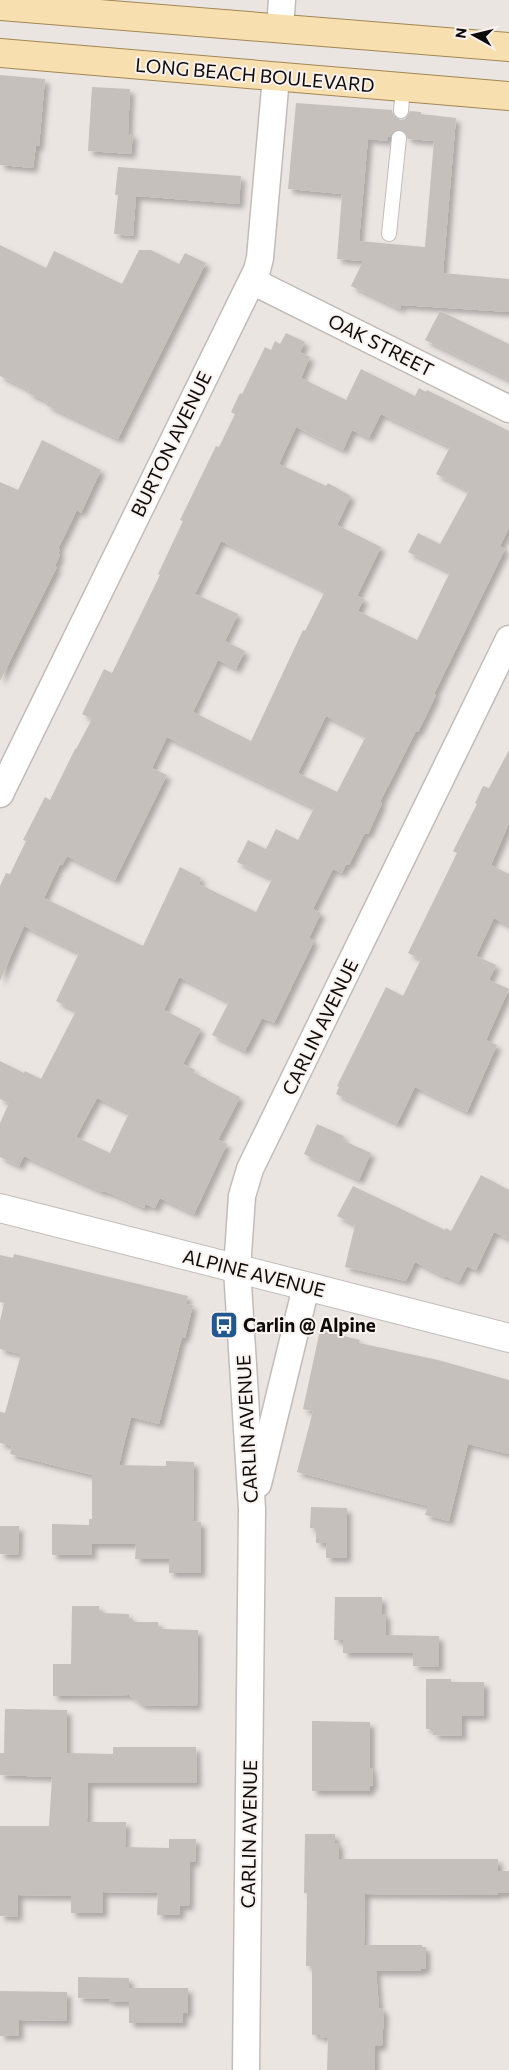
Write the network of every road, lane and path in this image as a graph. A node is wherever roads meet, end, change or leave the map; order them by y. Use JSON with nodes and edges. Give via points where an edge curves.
{"nodes":[{"id":1,"x":282,"y":0,"type":"edge"},
{"id":2,"x":0,"y":6,"type":"edge"},
{"id":3,"x":280,"y":28,"type":"junction"},
{"id":4,"x":509,"y":47,"type":"edge"},
{"id":5,"x":0,"y":53,"type":"edge"},
{"id":6,"x":276,"y":76,"type":"junction"},
{"id":7,"x":509,"y":96,"type":"edge"},
{"id":8,"x":399,"y":138,"type":"dead end"},
{"id":9,"x":389,"y":234,"type":"dead end"},
{"id":10,"x":252,"y":281,"type":"junction"},
{"id":11,"x":509,"y":409,"type":"edge"},
{"id":12,"x":509,"y":639,"type":"edge"},
{"id":13,"x":0,"y":794,"type":"edge"},
{"id":14,"x":0,"y":1208,"type":"edge"},
{"id":15,"x":237,"y":1269,"type":"junction"},
{"id":16,"x":306,"y":1286,"type":"junction"},
{"id":17,"x":509,"y":1338,"type":"edge"},
{"id":18,"x":252,"y":1508,"type":"junction"},
{"id":19,"x":246,"y":2070,"type":"edge"}],
"edges":[{"from":1,"to":3,"type":"street"},
{"from":2,"to":3,"type":"main road"},
{"from":3,"to":4,"type":"main road"},
{"from":5,"to":6,"type":"main road","name":"LONG BEACH BOULEVARD"},
{"from":6,"to":7,"type":"main road","name":"LONG BEACH BOULEVARD","via":[[402,99]]},
{"from":6,"to":10,"type":"street","name":"BURTON AVENUE","via":[[260,258]]},
{"from":8,"to":9,"type":"lane"},
{"from":10,"to":11,"type":"street","name":"OAK STREET"},
{"from":10,"to":13,"type":"street","name":"BURTON AVENUE"},
{"from":12,"to":15,"type":"street","name":"CARLIN AVENUE","via":[[250,1170],[242,1196]]},
{"from":14,"to":15,"type":"street","name":"ALPINE AVENUE"},
{"from":15,"to":16,"type":"street","name":"ALPINE AVENUE"},
{"from":15,"to":18,"type":"street","name":"CARLIN AVENUE"},
{"from":16,"to":17,"type":"street","name":"ALPINE AVENUE"},
{"from":16,"to":18,"type":"street"},
{"from":18,"to":19,"type":"street","name":"CARLIN AVENUE"}]}
